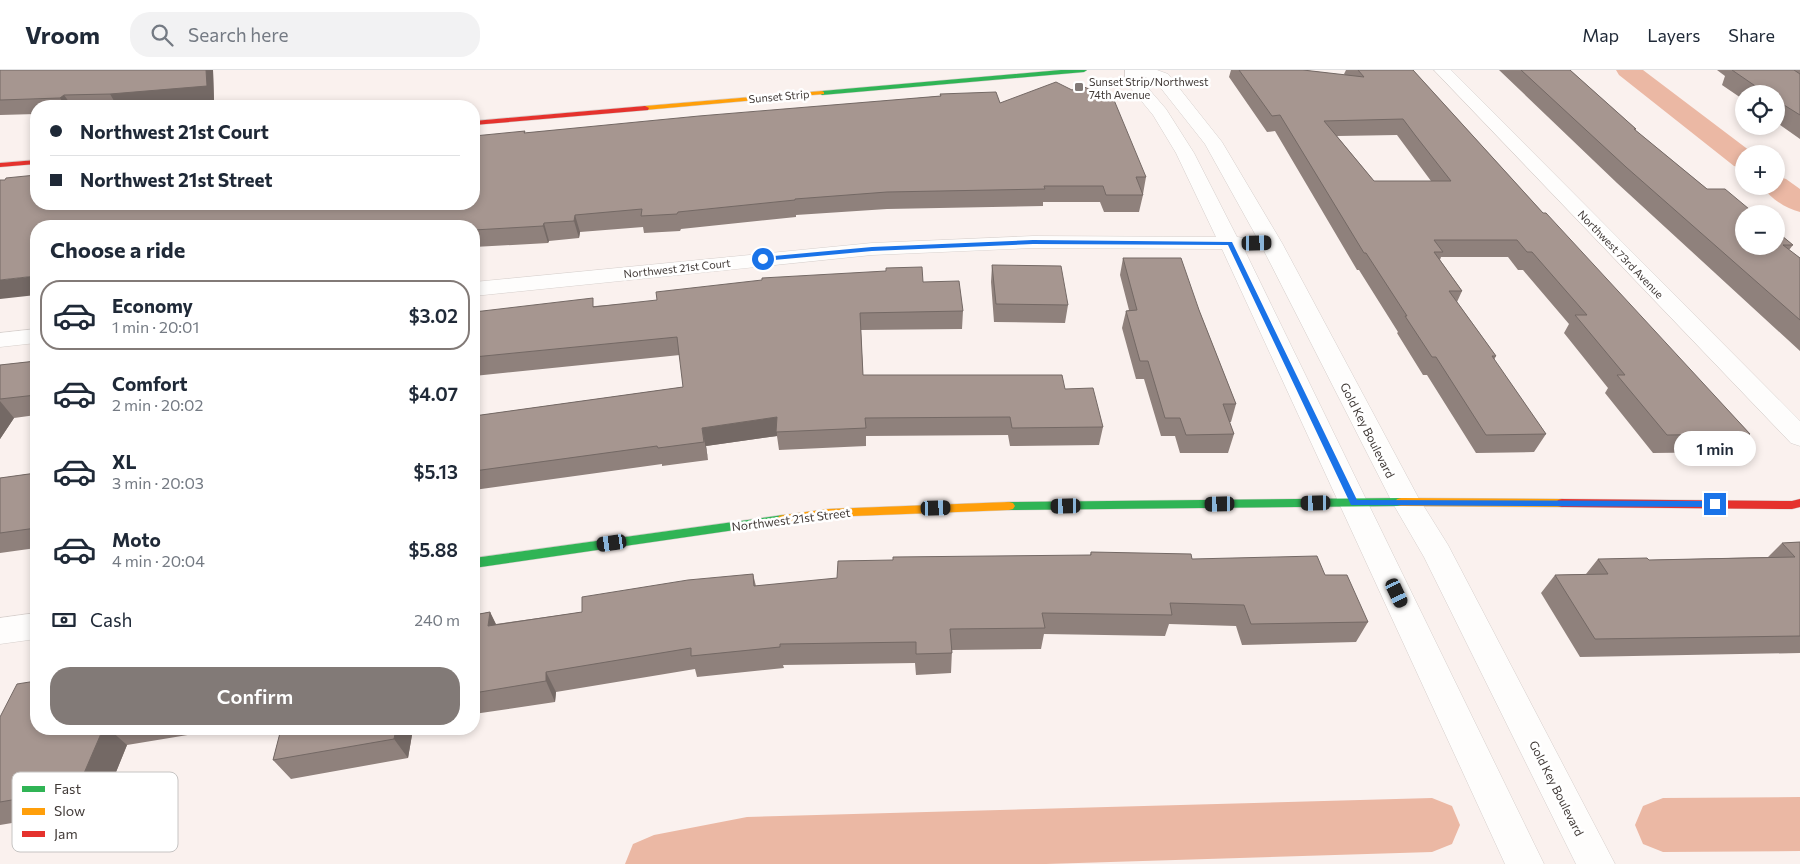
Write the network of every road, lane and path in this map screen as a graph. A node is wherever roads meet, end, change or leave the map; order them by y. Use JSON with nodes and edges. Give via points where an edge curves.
{"nodes":[{"id":1,"x":1084,"y":70,"type":"edge"},
{"id":2,"x":1133,"y":70,"type":"edge"},
{"id":3,"x":1143,"y":70,"type":"edge"},
{"id":4,"x":1442,"y":70,"type":"edge"},
{"id":5,"x":480,"y":122,"type":"edge"},
{"id":6,"x":30,"y":162,"type":"edge"},
{"id":7,"x":0,"y":165,"type":"edge"},
{"id":8,"x":1230,"y":243,"type":"junction"},
{"id":9,"x":1271,"y":243,"type":"junction"},
{"id":10,"x":480,"y":288,"type":"edge"},
{"id":11,"x":30,"y":337,"type":"edge"},
{"id":12,"x":0,"y":340,"type":"edge"},
{"id":13,"x":1800,"y":437,"type":"edge"},
{"id":14,"x":1406,"y":502,"type":"junction"},
{"id":15,"x":1354,"y":503,"type":"junction"},
{"id":16,"x":1800,"y":503,"type":"edge"},
{"id":17,"x":480,"y":562,"type":"edge"},
{"id":18,"x":30,"y":627,"type":"edge"},
{"id":19,"x":0,"y":631,"type":"edge"},
{"id":20,"x":1525,"y":864,"type":"edge"},
{"id":21,"x":1596,"y":864,"type":"edge"}],
"edges":[{"from":1,"to":5,"type":"street","name":"Sunset Strip"},
{"from":2,"to":8,"type":"street","via":[[1133,81],[1160,113],[1185,153]]},
{"from":3,"to":9,"type":"street","name":"Gold Key Boulevard","via":[[1162,78],[1213,142]]},
{"from":4,"to":13,"type":"street","name":"Northwest 73rd Avenue"},
{"from":6,"to":7,"type":"street"},
{"from":8,"to":9,"type":"street","name":"Northwest 21st Court"},
{"from":8,"to":10,"type":"street","name":"Northwest 21st Court","via":[[1033,242],[872,249]]},
{"from":8,"to":15,"type":"street"},
{"from":9,"to":14,"type":"street","name":"Gold Key Boulevard"},
{"from":11,"to":12,"type":"street"},
{"from":14,"to":15,"type":"street","name":"Northwest 21st Street"},
{"from":14,"to":16,"type":"street","name":"Northwest 21st Street"},
{"from":14,"to":21,"type":"street","name":"Gold Key Boulevard","via":[[1437,554]]},
{"from":15,"to":17,"type":"street","name":"Northwest 21st Street","via":[[990,506],[828,513]]},
{"from":15,"to":20,"type":"street"},
{"from":18,"to":19,"type":"street"}]}
